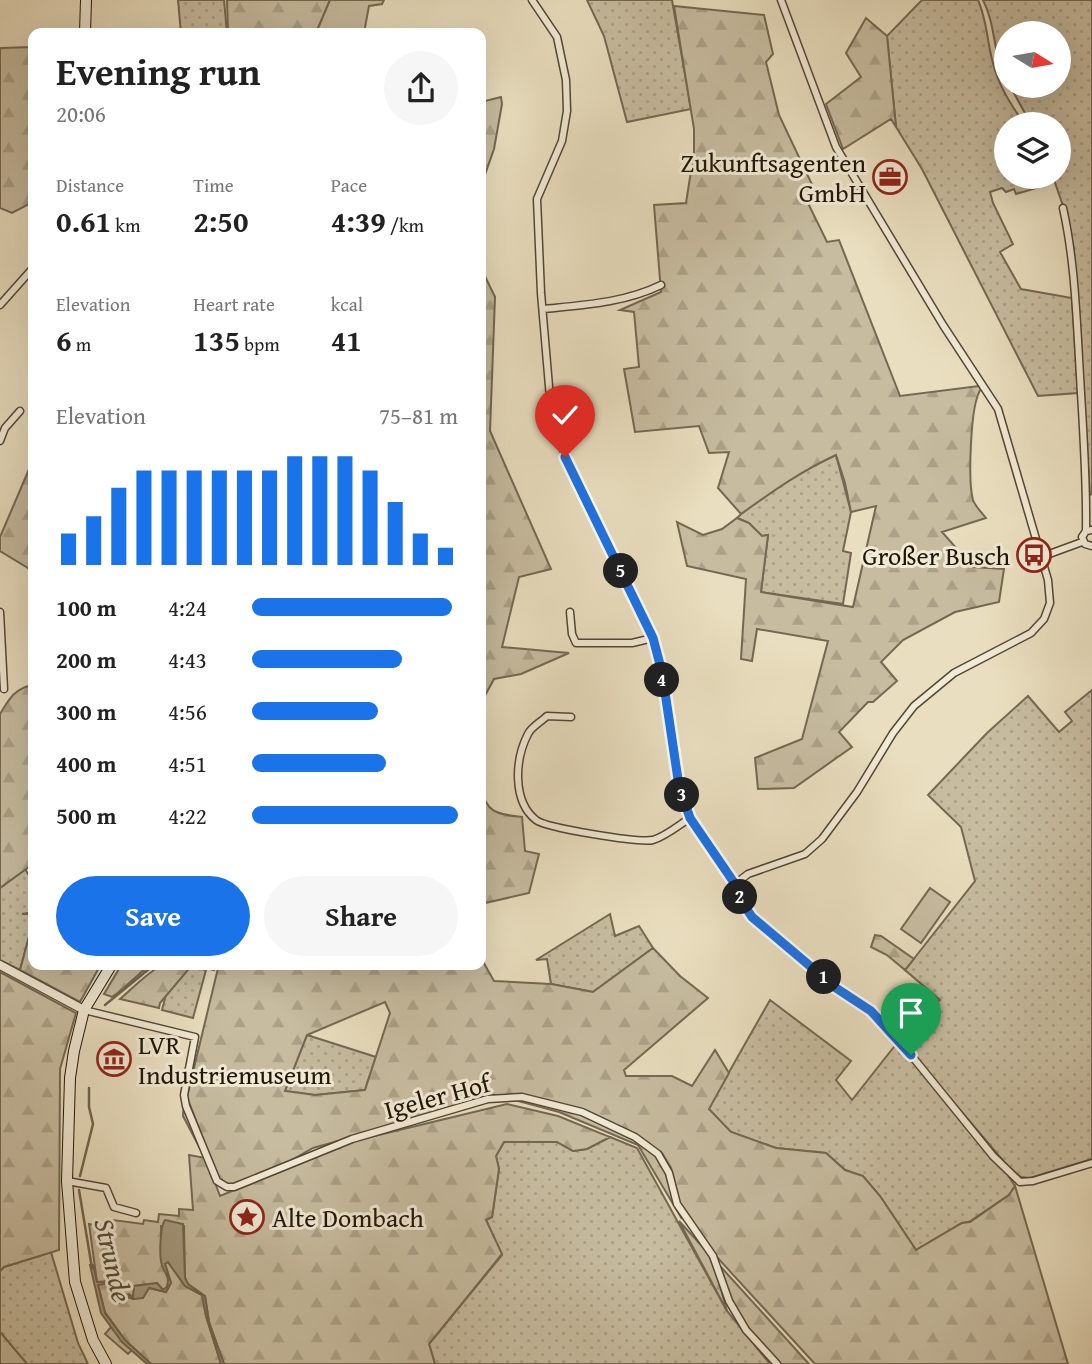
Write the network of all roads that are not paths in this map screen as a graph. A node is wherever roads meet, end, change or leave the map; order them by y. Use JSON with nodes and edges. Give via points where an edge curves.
{"nodes":[{"id":1,"x":86,"y":0,"type":"edge"},
{"id":2,"x":532,"y":0,"type":"edge"},
{"id":3,"x":780,"y":0,"type":"edge"},
{"id":4,"x":85,"y":28,"type":"edge"},
{"id":5,"x":1063,"y":208,"type":"dead end"},
{"id":6,"x":28,"y":274,"type":"edge"},
{"id":7,"x":661,"y":285,"type":"dead end"},
{"id":8,"x":0,"y":305,"type":"edge"},
{"id":9,"x":542,"y":309,"type":"junction"},
{"id":10,"x":20,"y":411,"type":"dead end"},
{"id":11,"x":0,"y":441,"type":"edge"},
{"id":12,"x":1089,"y":531,"type":"edge"},
{"id":13,"x":1082,"y":542,"type":"junction"},
{"id":14,"x":1092,"y":546,"type":"edge"},
{"id":15,"x":1041,"y":557,"type":"junction"},
{"id":16,"x":0,"y":612,"type":"edge"},
{"id":17,"x":570,"y":612,"type":"dead end"},
{"id":18,"x":653,"y":638,"type":"junction"},
{"id":19,"x":4,"y":689,"type":"dead end"},
{"id":20,"x":571,"y":717,"type":"dead end"},
{"id":21,"x":690,"y":818,"type":"junction"},
{"id":22,"x":735,"y":884,"type":"junction"},
{"id":23,"x":0,"y":965,"type":"edge"},
{"id":24,"x":107,"y":970,"type":"edge"},
{"id":25,"x":84,"y":1010,"type":"junction"},
{"id":26,"x":1092,"y":1163,"type":"edge"},
{"id":27,"x":67,"y":1181,"type":"junction"},
{"id":28,"x":136,"y":1213,"type":"dead end"},
{"id":29,"x":106,"y":1364,"type":"edge"},
{"id":30,"x":777,"y":1364,"type":"edge"}],
"edges":[{"from":1,"to":4,"type":"main road"},
{"from":2,"to":9,"type":"street","via":[[557,37],[566,80],[562,141],[537,199]]},
{"from":3,"to":15,"type":"street","via":[[841,157],[998,410]]},
{"from":5,"to":12,"type":"street","via":[[1075,283]]},
{"from":6,"to":8,"type":"street"},
{"from":7,"to":9,"type":"street","via":[[625,299]]},
{"from":9,"to":18,"type":"street","via":[[550,398],[565,457]]},
{"from":10,"to":11,"type":"street"},
{"from":12,"to":13,"type":"street"},
{"from":13,"to":14,"type":"street"},
{"from":13,"to":15,"type":"street"},
{"from":15,"to":22,"type":"street","via":[[1050,603],[1031,633],[954,673],[914,706],[814,847],[748,874]]},
{"from":16,"to":19,"type":"street"},
{"from":17,"to":18,"type":"street","via":[[576,643],[632,643]]},
{"from":18,"to":21,"type":"street","via":[[679,786]]},
{"from":20,"to":21,"type":"street","via":[[547,716],[528,732],[521,753],[517,785],[537,821],[651,840]]},
{"from":21,"to":22,"type":"street"},
{"from":22,"to":26,"type":"street","via":[[760,925],[871,1011],[1020,1182]]},
{"from":23,"to":25,"type":"street"},
{"from":24,"to":25,"type":"main road"},
{"from":25,"to":27,"type":"main road","via":[[70,1078]]},
{"from":25,"to":30,"type":"street","name":"Igeler Hof","via":[[195,1037],[186,1106],[216,1181],[227,1187],[352,1139],[488,1099],[538,1100],[582,1112],[635,1137],[658,1154],[669,1173],[677,1205],[713,1256],[729,1301],[746,1330]]},
{"from":27,"to":28,"type":"street","via":[[106,1188],[114,1207]]},
{"from":27,"to":29,"type":"main road","via":[[75,1282],[93,1340]]}]}
